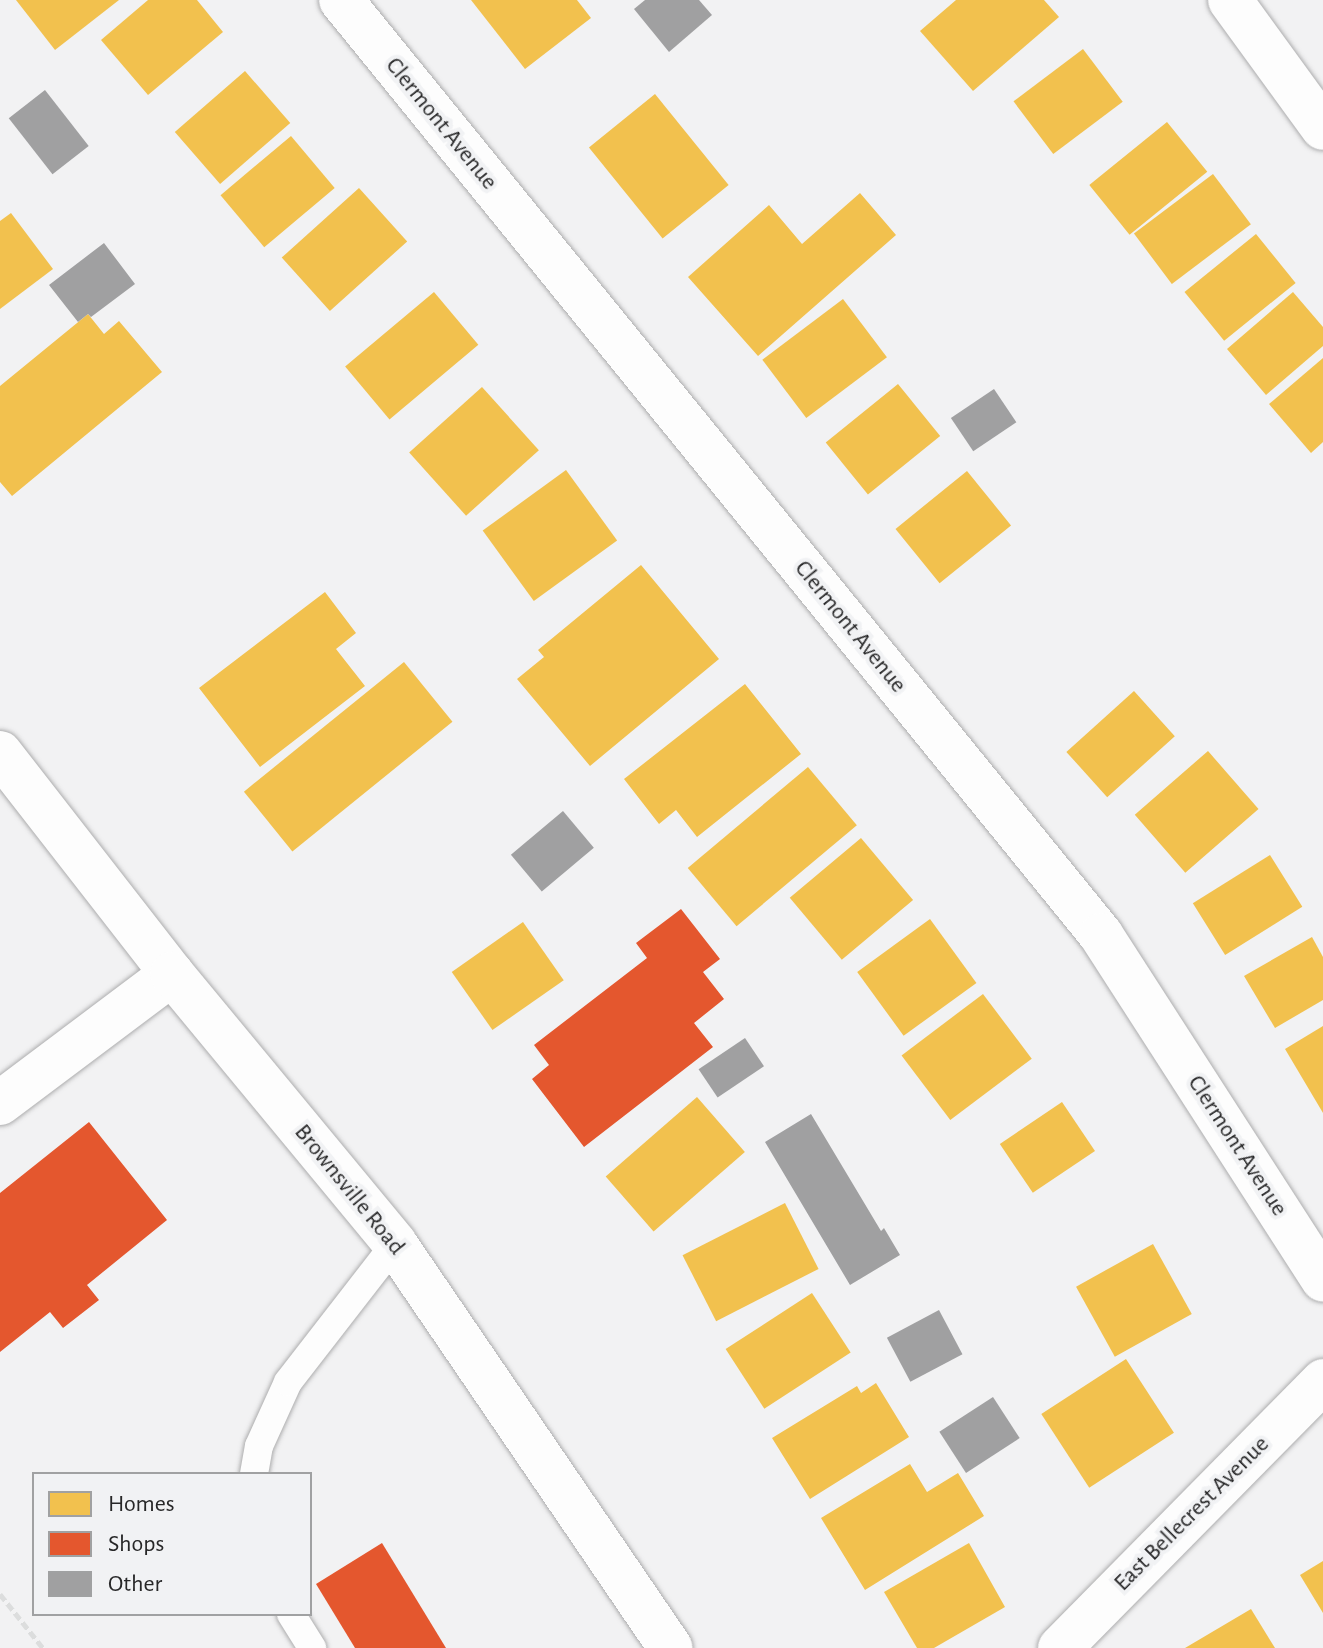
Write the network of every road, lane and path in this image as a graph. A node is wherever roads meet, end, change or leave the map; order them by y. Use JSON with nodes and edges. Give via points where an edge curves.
{"nodes":[{"id":1,"x":341,"y":0,"type":"edge"},
{"id":2,"x":1230,"y":0,"type":"edge"},
{"id":3,"x":1323,"y":128,"type":"edge"},
{"id":4,"x":0,"y":753,"type":"edge"},
{"id":5,"x":172,"y":974,"type":"junction"},
{"id":6,"x":0,"y":1103,"type":"edge"},
{"id":7,"x":395,"y":1244,"type":"junction"},
{"id":8,"x":1323,"y":1280,"type":"edge"},
{"id":9,"x":1323,"y":1381,"type":"edge"},
{"id":10,"x":254,"y":1472,"type":"edge"},
{"id":11,"x":0,"y":1594,"type":"edge"},
{"id":12,"x":292,"y":1616,"type":"edge"},
{"id":13,"x":43,"y":1648,"type":"edge"},
{"id":14,"x":312,"y":1648,"type":"edge"},
{"id":15,"x":671,"y":1648,"type":"edge"},
{"id":16,"x":1060,"y":1648,"type":"edge"}],
"edges":[{"from":1,"to":8,"type":"street","name":"Clermont Avenue","via":[[1101,935]]},
{"from":2,"to":3,"type":"street"},
{"from":4,"to":5,"type":"street","name":"Brownsville Road"},
{"from":5,"to":6,"type":"street"},
{"from":5,"to":7,"type":"street","name":"Brownsville Road"},
{"from":7,"to":10,"type":"lane","via":[[288,1382],[259,1446]]},
{"from":7,"to":15,"type":"street","name":"Brownsville Road"},
{"from":9,"to":16,"type":"street","name":"East Bellecrest Avenue"},
{"from":11,"to":13,"type":"path"},
{"from":12,"to":14,"type":"lane"}]}
